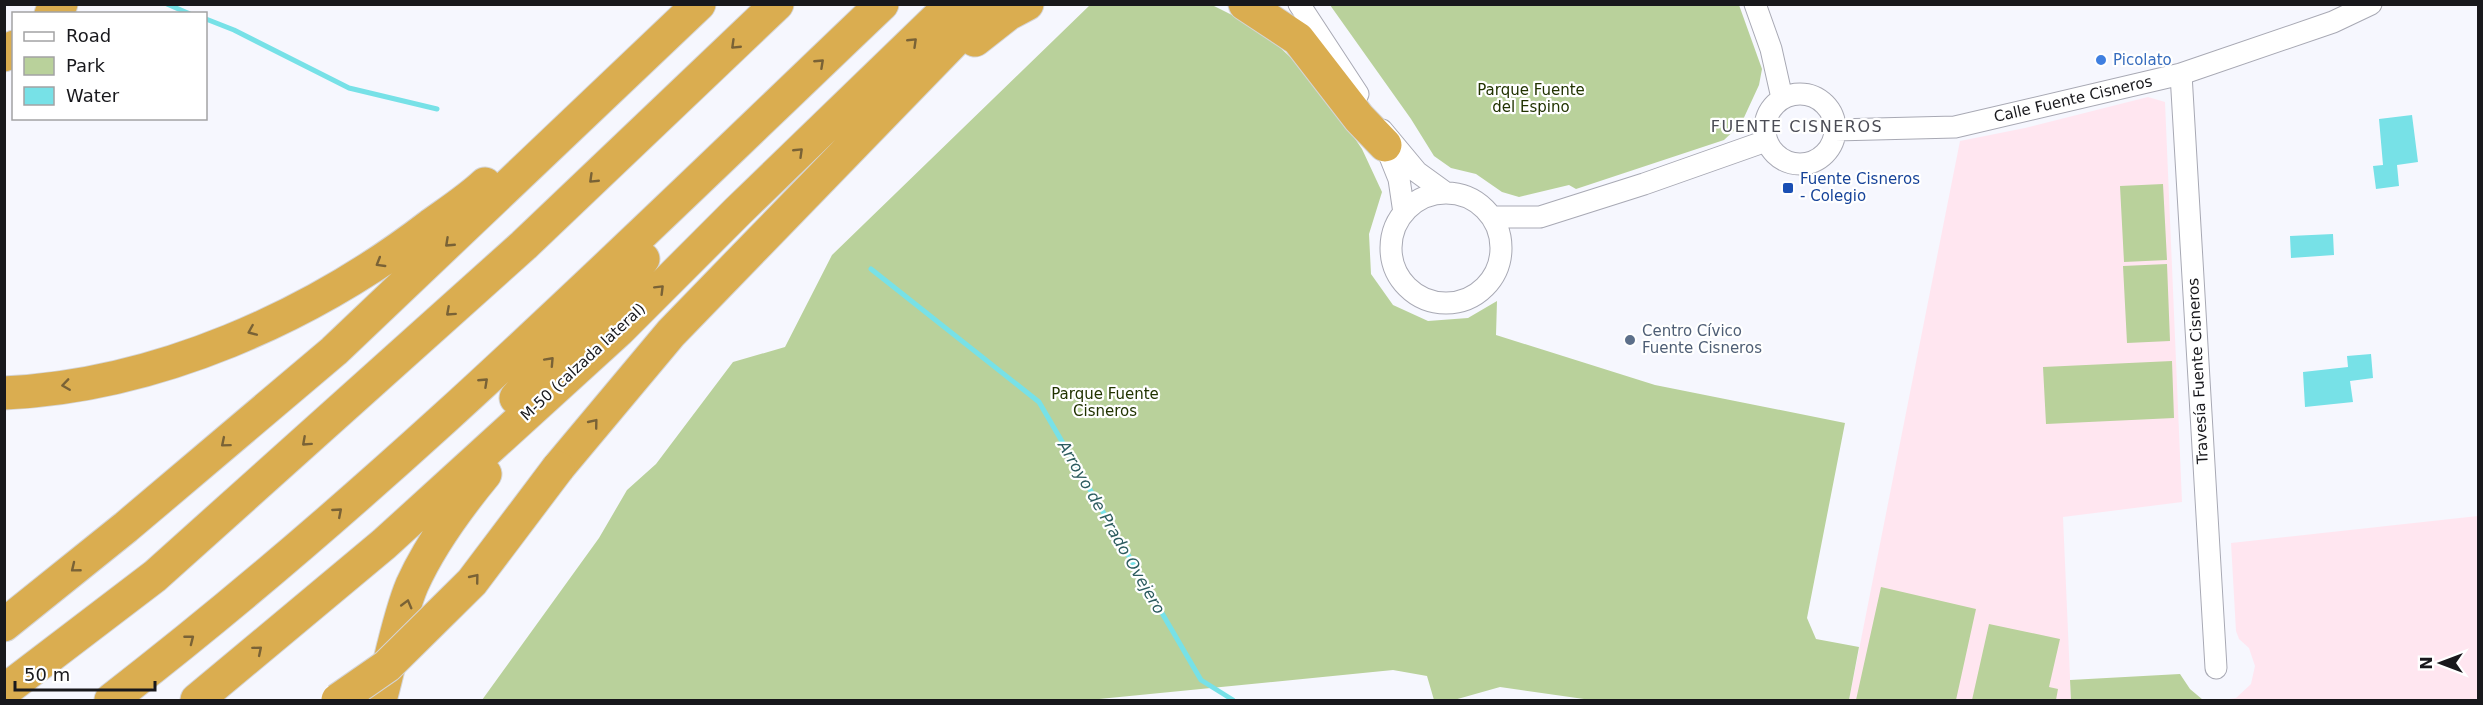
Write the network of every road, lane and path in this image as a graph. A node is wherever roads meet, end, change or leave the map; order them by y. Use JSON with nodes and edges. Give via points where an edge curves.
{"nodes":[{"id":1,"x":678,"y":4,"type":"edge"},
{"id":2,"x":699,"y":4,"type":"edge"},
{"id":3,"x":777,"y":4,"type":"edge"},
{"id":4,"x":882,"y":4,"type":"edge"},
{"id":5,"x":952,"y":4,"type":"edge"},
{"id":6,"x":990,"y":4,"type":"edge"},
{"id":7,"x":1027,"y":4,"type":"edge"},
{"id":8,"x":1245,"y":4,"type":"edge"},
{"id":9,"x":1299,"y":4,"type":"edge"},
{"id":10,"x":1755,"y":4,"type":"edge"},
{"id":11,"x":2371,"y":4,"type":"edge"},
{"id":12,"x":2181,"y":74,"type":"junction"},
{"id":13,"x":1782,"y":98,"type":"junction"},
{"id":14,"x":778,"y":103,"type":"junction"},
{"id":15,"x":1835,"y":130,"type":"junction"},
{"id":16,"x":1379,"y":131,"type":"junction"},
{"id":17,"x":1766,"y":141,"type":"junction"},
{"id":18,"x":1446,"y":193,"type":"junction"},
{"id":19,"x":1404,"y":213,"type":"junction"},
{"id":20,"x":1492,"y":217,"type":"junction"},
{"id":21,"x":1540,"y":217,"type":"junction"},
{"id":22,"x":1501,"y":256,"type":"junction"},
{"id":23,"x":619,"y":330,"type":"junction"},
{"id":24,"x":671,"y":333,"type":"junction"},
{"id":25,"x":4,"y":393,"type":"edge"},
{"id":26,"x":384,"y":544,"type":"junction"},
{"id":27,"x":4,"y":625,"type":"edge"},
{"id":28,"x":2216,"y":668,"type":"dead end"},
{"id":29,"x":4,"y":691,"type":"edge"},
{"id":30,"x":111,"y":700,"type":"edge"},
{"id":31,"x":196,"y":700,"type":"edge"},
{"id":32,"x":338,"y":700,"type":"edge"},
{"id":33,"x":380,"y":700,"type":"edge"}],
"edges":[{"from":1,"to":25,"type":"highway","one_way":true,"via":[[482,187],[389,257],[306,308],[206,350],[107,379]]},
{"from":2,"to":27,"type":"highway","one_way":true,"via":[[334,351]]},
{"from":3,"to":29,"type":"highway","one_way":true,"via":[[515,253],[173,560]]},
{"from":14,"to":4,"type":"highway","one_way":true},
{"from":23,"to":5,"type":"highway","name":"M-50 (calzada lateral)","one_way":true},
{"from":6,"to":24,"type":"highway"},
{"from":7,"to":24,"type":"highway","via":[[960,52],[721,292]]},
{"from":8,"to":16,"type":"highway","via":[[1298,39],[1359,117]]},
{"from":9,"to":16,"type":"street"},
{"from":10,"to":13,"type":"street"},
{"from":11,"to":12,"type":"street","name":"Calle Fuente Cisneros","via":[[2333,22]]},
{"from":12,"to":15,"type":"street","name":"Calle Fuente Cisneros","via":[[1955,127]]},
{"from":12,"to":28,"type":"street","name":"Travesía Fuente Cisneros"},
{"from":13,"to":15,"type":"street","via":[[1804,94],[1818,99],[1833,117]]},
{"from":13,"to":17,"type":"street","via":[[1772,106],[1766,120]]},
{"from":26,"to":14,"type":"highway","one_way":true,"via":[[713,186]]},
{"from":30,"to":14,"type":"highway","one_way":true,"via":[[198,634],[424,438]]},
{"from":15,"to":17,"type":"street","via":[[1827,151],[1808,164],[1786,162],[1774,154]]},
{"from":16,"to":18,"type":"street","via":[[1416,172]]},
{"from":16,"to":19,"type":"street","via":[[1399,179]]},
{"from":17,"to":21,"type":"street"},
{"from":18,"to":19,"type":"street","via":[[1423,198]]},
{"from":18,"to":20,"type":"street","via":[[1472,199]]},
{"from":19,"to":22,"type":"street","via":[[1394,232],[1391,254],[1401,281],[1424,299],[1452,303],[1479,293],[1490,283]]},
{"from":20,"to":21,"type":"street"},
{"from":20,"to":22,"type":"street"},
{"from":21,"to":22,"type":"street","via":[[1515,236]]},
{"from":23,"to":26,"type":"highway","name":"M-50 (calzada lateral)"},
{"from":33,"to":23,"type":"highway","one_way":true,"via":[[412,586],[461,503]]},
{"from":32,"to":24,"type":"highway","one_way":true,"bridge":true,"via":[[387,666],[472,582],[558,468]]},
{"from":31,"to":26,"type":"highway","name":"M-50 (calzada lateral)","one_way":true}]}
